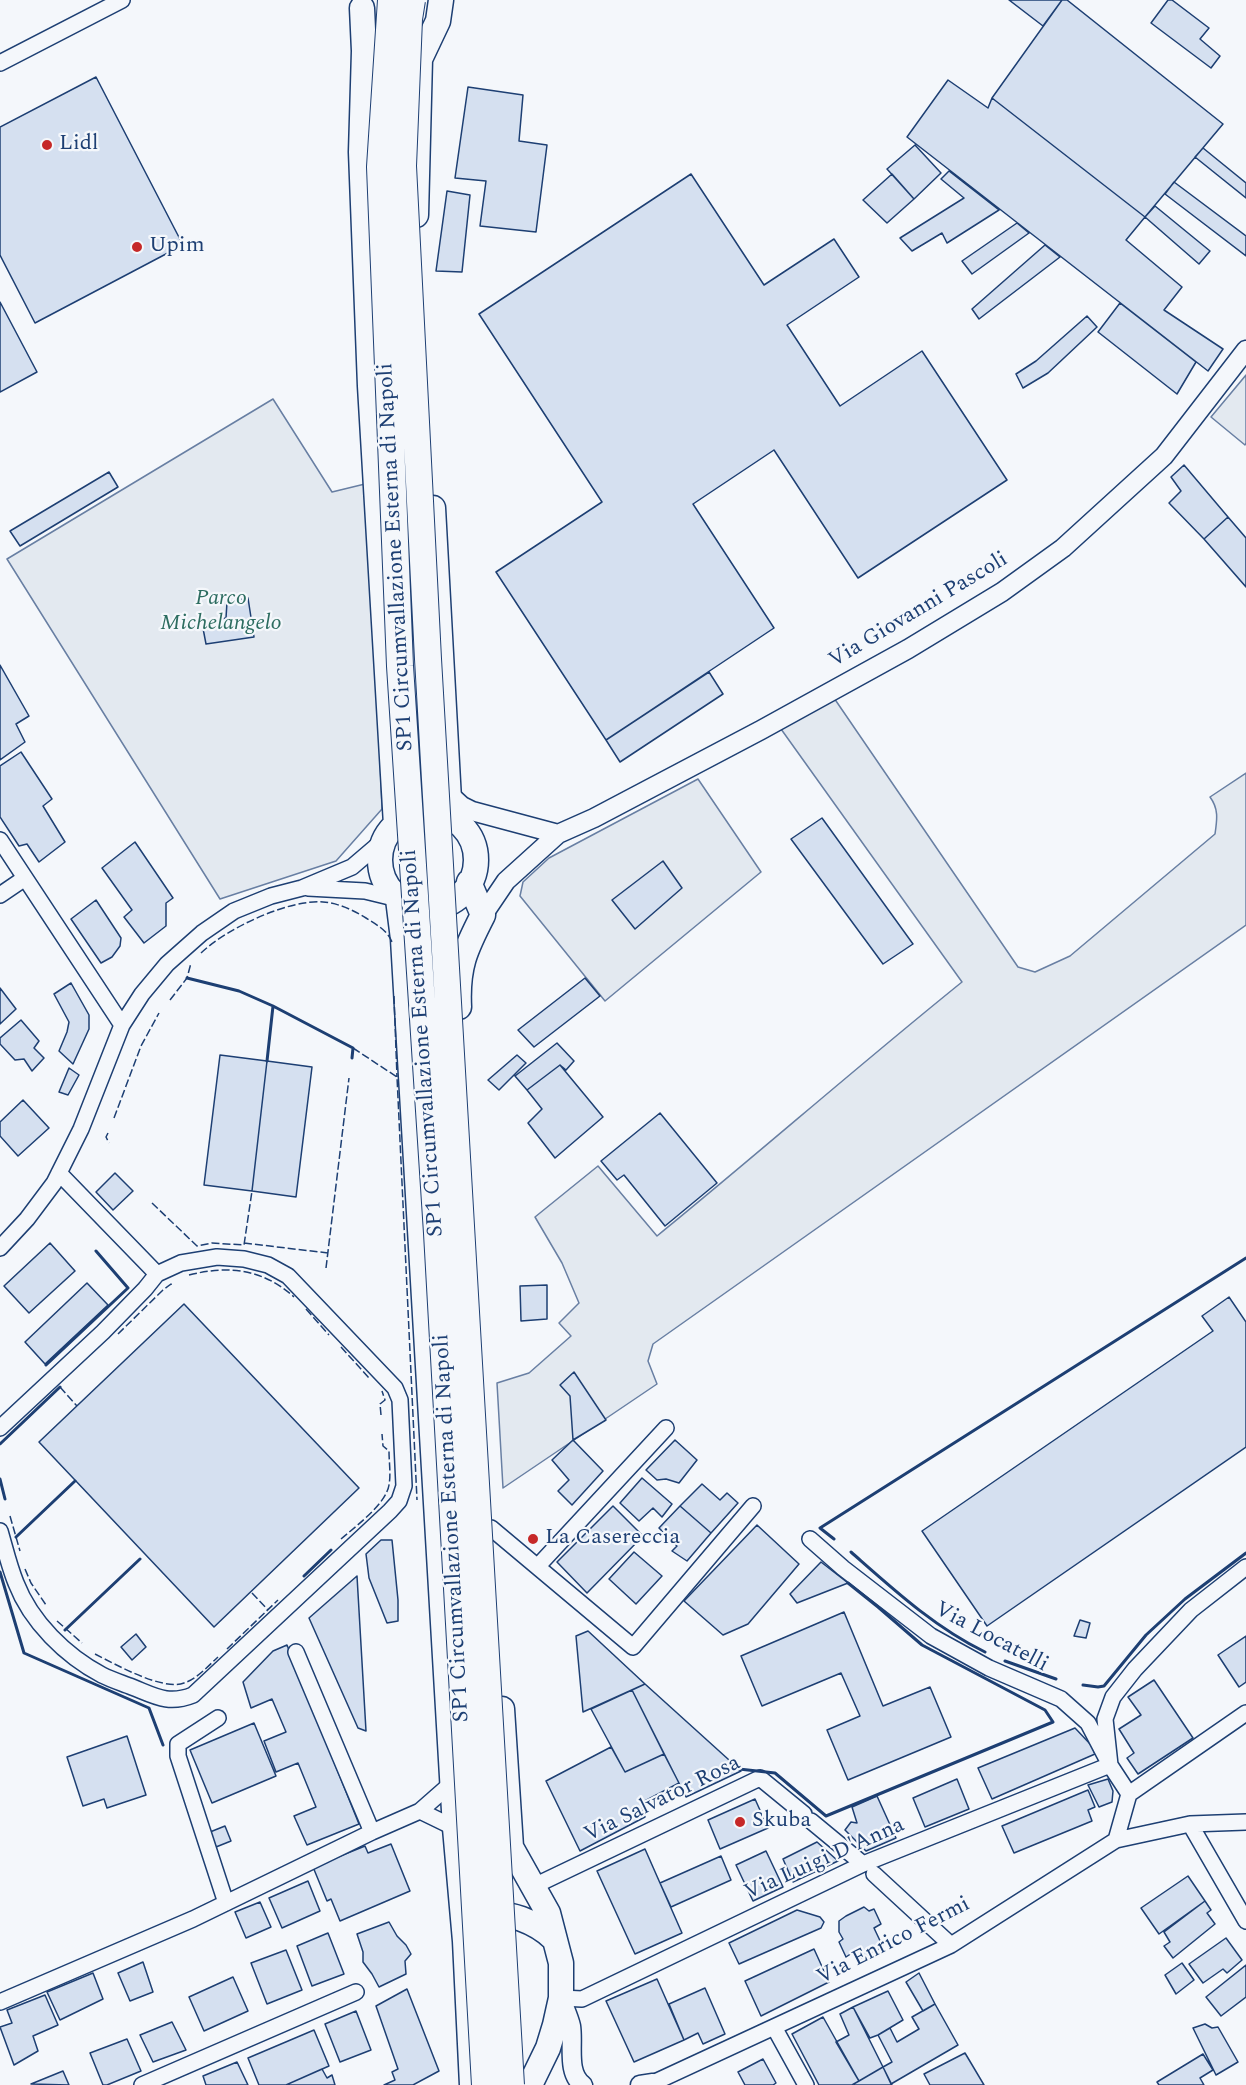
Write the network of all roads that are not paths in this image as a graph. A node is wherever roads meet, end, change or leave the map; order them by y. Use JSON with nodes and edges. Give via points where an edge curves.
{"nodes":[{"id":1,"x":122,"y":0,"type":"edge"},
{"id":2,"x":391,"y":0,"type":"edge"},
{"id":3,"x":412,"y":0,"type":"edge"},
{"id":4,"x":431,"y":0,"type":"edge"},
{"id":5,"x":441,"y":0,"type":"edge"},
{"id":6,"x":358,"y":4,"type":"edge"},
{"id":7,"x":99,"y":5,"type":"edge"},
{"id":8,"x":0,"y":63,"type":"edge"},
{"id":9,"x":1246,"y":351,"type":"edge"},
{"id":10,"x":452,"y":811,"type":"junction"},
{"id":11,"x":492,"y":818,"type":"junction"},
{"id":12,"x":391,"y":832,"type":"junction"},
{"id":13,"x":558,"y":834,"type":"junction"},
{"id":14,"x":0,"y":840,"type":"edge"},
{"id":15,"x":25,"y":878,"type":"junction"},
{"id":16,"x":506,"y":881,"type":"junction"},
{"id":17,"x":469,"y":882,"type":"junction"},
{"id":18,"x":302,"y":888,"type":"junction"},
{"id":19,"x":0,"y":895,"type":"edge"},
{"id":20,"x":398,"y":898,"type":"junction"},
{"id":21,"x":483,"y":915,"type":"junction"},
{"id":22,"x":122,"y":1025,"type":"junction"},
{"id":23,"x":59,"y":1173,"type":"junction"},
{"id":24,"x":0,"y":1248,"type":"edge"},
{"id":25,"x":157,"y":1274,"type":"junction"},
{"id":26,"x":0,"y":1428,"type":"edge"},
{"id":27,"x":666,"y":1428,"type":"dead end"},
{"id":28,"x":753,"y":1506,"type":"dead end"},
{"id":29,"x":491,"y":1528,"type":"junction"},
{"id":30,"x":0,"y":1531,"type":"edge"},
{"id":31,"x":810,"y":1539,"type":"dead end"},
{"id":32,"x":538,"y":1566,"type":"junction"},
{"id":33,"x":1246,"y":1567,"type":"edge"},
{"id":34,"x":296,"y":1652,"type":"dead end"},
{"id":35,"x":1246,"y":1713,"type":"edge"},
{"id":36,"x":218,"y":1718,"type":"dead end"},
{"id":37,"x":1110,"y":1765,"type":"junction"},
{"id":38,"x":453,"y":1782,"type":"junction"},
{"id":39,"x":1129,"y":1794,"type":"junction"},
{"id":40,"x":420,"y":1811,"type":"junction"},
{"id":41,"x":1246,"y":1822,"type":"edge"},
{"id":42,"x":1190,"y":1824,"type":"junction"},
{"id":43,"x":455,"y":1828,"type":"junction"},
{"id":44,"x":372,"y":1832,"type":"junction"},
{"id":45,"x":1116,"y":1840,"type":"junction"},
{"id":46,"x":868,"y":1869,"type":"junction"},
{"id":47,"x":534,"y":1886,"type":"junction"},
{"id":48,"x":226,"y":1903,"type":"junction"},
{"id":49,"x":1246,"y":1921,"type":"edge"},
{"id":50,"x":554,"y":1939,"type":"junction"},
{"id":51,"x":465,"y":1941,"type":"junction"},
{"id":52,"x":951,"y":1945,"type":"junction"},
{"id":53,"x":356,"y":1992,"type":"dead end"},
{"id":54,"x":561,"y":1998,"type":"junction"},
{"id":55,"x":0,"y":2002,"type":"edge"},
{"id":56,"x":774,"y":2027,"type":"junction"},
{"id":57,"x":474,"y":2083,"type":"edge"},
{"id":58,"x":649,"y":2084,"type":"edge"},
{"id":59,"x":142,"y":2085,"type":"edge"},
{"id":60,"x":511,"y":2085,"type":"edge"},
{"id":61,"x":530,"y":2085,"type":"edge"},
{"id":62,"x":583,"y":2085,"type":"edge"},
{"id":63,"x":806,"y":2085,"type":"edge"}],
"edges":[{"from":1,"to":7,"type":"street"},
{"from":2,"to":57,"type":"highway","name":"SP1 Circumvallazione Esterna di Napoli","bridge":true,"via":[[380,167],[400,666],[437,1233]]},
{"from":3,"to":60,"type":"highway","name":"SP1 Circumvallazione Esterna di Napoli","bridge":true,"via":[[404,178]]},
{"from":4,"to":6,"type":"main road","via":[[413,16],[393,20],[367,12]]},
{"from":5,"to":10,"type":"main road","via":[[438,21],[420,59],[416,213]]},
{"from":6,"to":12,"type":"main road","via":[[364,51],[361,152]]},
{"from":7,"to":8,"type":"street"},
{"from":9,"to":13,"type":"street","name":"Via Giovanni Pascoli","via":[[1164,456],[1063,548],[1002,592],[908,650],[771,725]]},
{"from":10,"to":11,"type":"street"},
{"from":10,"to":11,"type":"street","via":[[462,806]]},
{"from":10,"to":12,"type":"main road","via":[[407,817]]},
{"from":10,"to":17,"type":"main road","via":[[474,844],[476,871]]},
{"from":11,"to":13,"type":"street"},
{"from":12,"to":18,"type":"street","via":[[352,867]]},
{"from":12,"to":20,"type":"main road","via":[[381,854],[381,871]]},
{"from":13,"to":16,"type":"street","name":"Via Giovanni Pascoli"},
{"from":14,"to":15,"type":"street"},
{"from":15,"to":19,"type":"street"},
{"from":15,"to":22,"type":"street"},
{"from":16,"to":17,"type":"street"},
{"from":16,"to":21,"type":"street","name":"Via Giovanni Pascoli"},
{"from":17,"to":20,"type":"main road","via":[[460,897],[446,906],[430,909]]},
{"from":17,"to":21,"type":"main road"},
{"from":18,"to":20,"type":"street","via":[[365,891]]},
{"from":18,"to":22,"type":"street","via":[[234,911],[202,933],[167,964]]},
{"from":20,"to":38,"type":"main road"},
{"from":21,"to":29,"type":"main road","via":[[462,959],[458,980]]},
{"from":22,"to":23,"type":"street","via":[[81,1129]]},
{"from":23,"to":24,"type":"street","via":[[27,1219]]},
{"from":23,"to":25,"type":"street"},
{"from":25,"to":26,"type":"street","via":[[103,1332]]},
{"from":25,"to":30,"type":"street","via":[[181,1263],[216,1257],[268,1265],[288,1276],[395,1388],[400,1400],[404,1486],[399,1501],[193,1695],[180,1700],[160,1698],[103,1675],[53,1638],[16,1584]]},
{"from":27,"to":32,"type":"street"},
{"from":28,"to":32,"type":"street","via":[[633,1647]]},
{"from":29,"to":32,"type":"street"},
{"from":29,"to":47,"type":"main road","via":[[511,1847]]},
{"from":31,"to":37,"type":"street","name":"Via Locatelli","via":[[931,1636],[989,1668],[1061,1699],[1088,1723]]},
{"from":33,"to":37,"type":"street","via":[[1191,1610],[1113,1696],[1106,1719]]},
{"from":34,"to":44,"type":"street"},
{"from":35,"to":39,"type":"street"},
{"from":36,"to":48,"type":"street","via":[[178,1744],[177,1756]]},
{"from":37,"to":39,"type":"street","name":"Via Locatelli"},
{"from":37,"to":46,"type":"street","name":"Via Luigi D'Anna"},
{"from":38,"to":40,"type":"street"},
{"from":38,"to":43,"type":"main road"},
{"from":39,"to":45,"type":"street"},
{"from":40,"to":43,"type":"street"},
{"from":40,"to":44,"type":"street"},
{"from":41,"to":42,"type":"street"},
{"from":42,"to":45,"type":"street"},
{"from":42,"to":49,"type":"street"},
{"from":43,"to":51,"type":"main road"},
{"from":44,"to":48,"type":"street"},
{"from":45,"to":52,"type":"street","name":"Via Enrico Fermi"},
{"from":46,"to":47,"type":"street","name":"Via Salvator Rosa","via":[[760,1778]]},
{"from":46,"to":52,"type":"street","name":"Via Salvator Rosa"},
{"from":46,"to":54,"type":"street","name":"Via Luigi D'Anna","via":[[582,1999]]},
{"from":47,"to":50,"type":"main road","via":[[548,1913]]},
{"from":48,"to":55,"type":"street"},
{"from":50,"to":51,"type":"main road","via":[[544,1928],[518,1917],[493,1915],[482,1919]]},
{"from":50,"to":54,"type":"main road","via":[[561,1963]]},
{"from":51,"to":57,"type":"main road"},
{"from":52,"to":56,"type":"street","name":"Via Enrico Fermi"},
{"from":53,"to":59,"type":"street"},
{"from":54,"to":61,"type":"main road","via":[[548,2048]]},
{"from":54,"to":62,"type":"street","via":[[571,2024],[572,2067]]},
{"from":56,"to":58,"type":"street","name":"Via Enrico Fermi"},
{"from":56,"to":63,"type":"street"}]}
